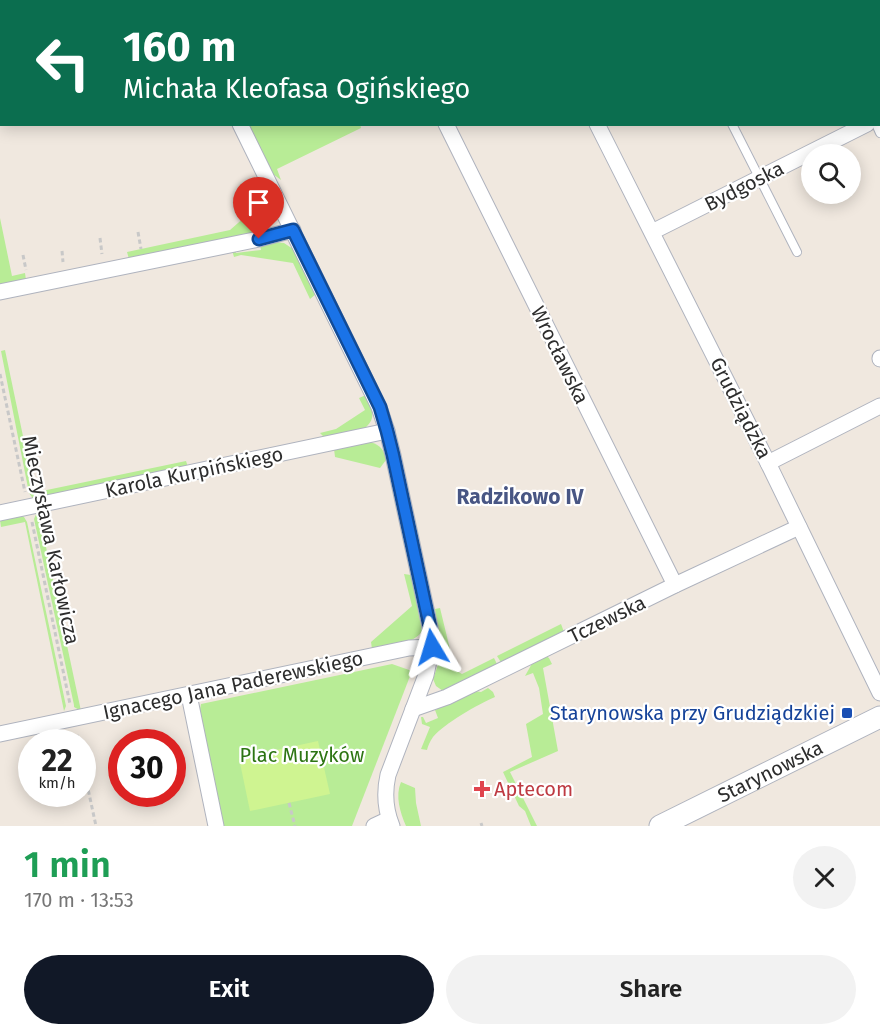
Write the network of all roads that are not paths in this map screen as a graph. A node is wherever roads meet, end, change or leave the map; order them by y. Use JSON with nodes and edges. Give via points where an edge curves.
{"nodes":[{"id":1,"x":241,"y":126,"type":"edge"},
{"id":2,"x":447,"y":126,"type":"edge"},
{"id":3,"x":598,"y":126,"type":"edge"},
{"id":4,"x":733,"y":126,"type":"edge"},
{"id":5,"x":863,"y":126,"type":"edge"},
{"id":6,"x":759,"y":179,"type":"junction"},
{"id":7,"x":293,"y":230,"type":"junction"},
{"id":8,"x":652,"y":232,"type":"junction"},
{"id":9,"x":797,"y":252,"type":"dead end"},
{"id":10,"x":0,"y":292,"type":"edge"},
{"id":11,"x":880,"y":406,"type":"edge"},
{"id":12,"x":387,"y":431,"type":"junction"},
{"id":13,"x":768,"y":463,"type":"junction"},
{"id":14,"x":0,"y":513,"type":"edge"},
{"id":15,"x":799,"y":527,"type":"junction"},
{"id":16,"x":675,"y":585,"type":"junction"},
{"id":17,"x":432,"y":647,"type":"junction"},
{"id":18,"x":880,"y":693,"type":"edge"},
{"id":19,"x":189,"y":694,"type":"junction"},
{"id":20,"x":413,"y":709,"type":"junction"},
{"id":21,"x":880,"y":717,"type":"edge"},
{"id":22,"x":0,"y":734,"type":"edge"},
{"id":23,"x":390,"y":823,"type":"edge"},
{"id":24,"x":216,"y":826,"type":"edge"},
{"id":25,"x":374,"y":826,"type":"edge"},
{"id":26,"x":660,"y":826,"type":"edge"}],
"edges":[{"from":1,"to":7,"type":"street"},
{"from":2,"to":16,"type":"street","name":"Wrocławska"},
{"from":3,"to":8,"type":"street","name":"Grudziądzka"},
{"from":4,"to":6,"type":"lane"},
{"from":5,"to":6,"type":"street","name":"Bydgoska"},
{"from":6,"to":8,"type":"street","name":"Bydgoska"},
{"from":6,"to":9,"type":"lane"},
{"from":7,"to":10,"type":"street"},
{"from":7,"to":12,"type":"street","via":[[380,407]]},
{"from":8,"to":13,"type":"street","name":"Grudziądzka"},
{"from":11,"to":13,"type":"street"},
{"from":12,"to":14,"type":"street","name":"Karola Kurpińskiego"},
{"from":12,"to":17,"type":"street"},
{"from":13,"to":15,"type":"street","name":"Grudziądzka"},
{"from":15,"to":16,"type":"street","name":"Tczewska"},
{"from":15,"to":18,"type":"street","name":"Grudziądzka"},
{"from":16,"to":20,"type":"street","name":"Tczewska","via":[[447,697]]},
{"from":17,"to":19,"type":"street","name":"Ignacego Jana Paderewskiego","via":[[409,648]]},
{"from":17,"to":20,"type":"street"},
{"from":19,"to":22,"type":"street","name":"Ignacego Jana Paderewskiego"},
{"from":19,"to":24,"type":"street"},
{"from":20,"to":23,"type":"street","via":[[388,776],[385,800]]},
{"from":21,"to":26,"type":"street","name":"Starynowska"},
{"from":23,"to":25,"type":"street"}]}
